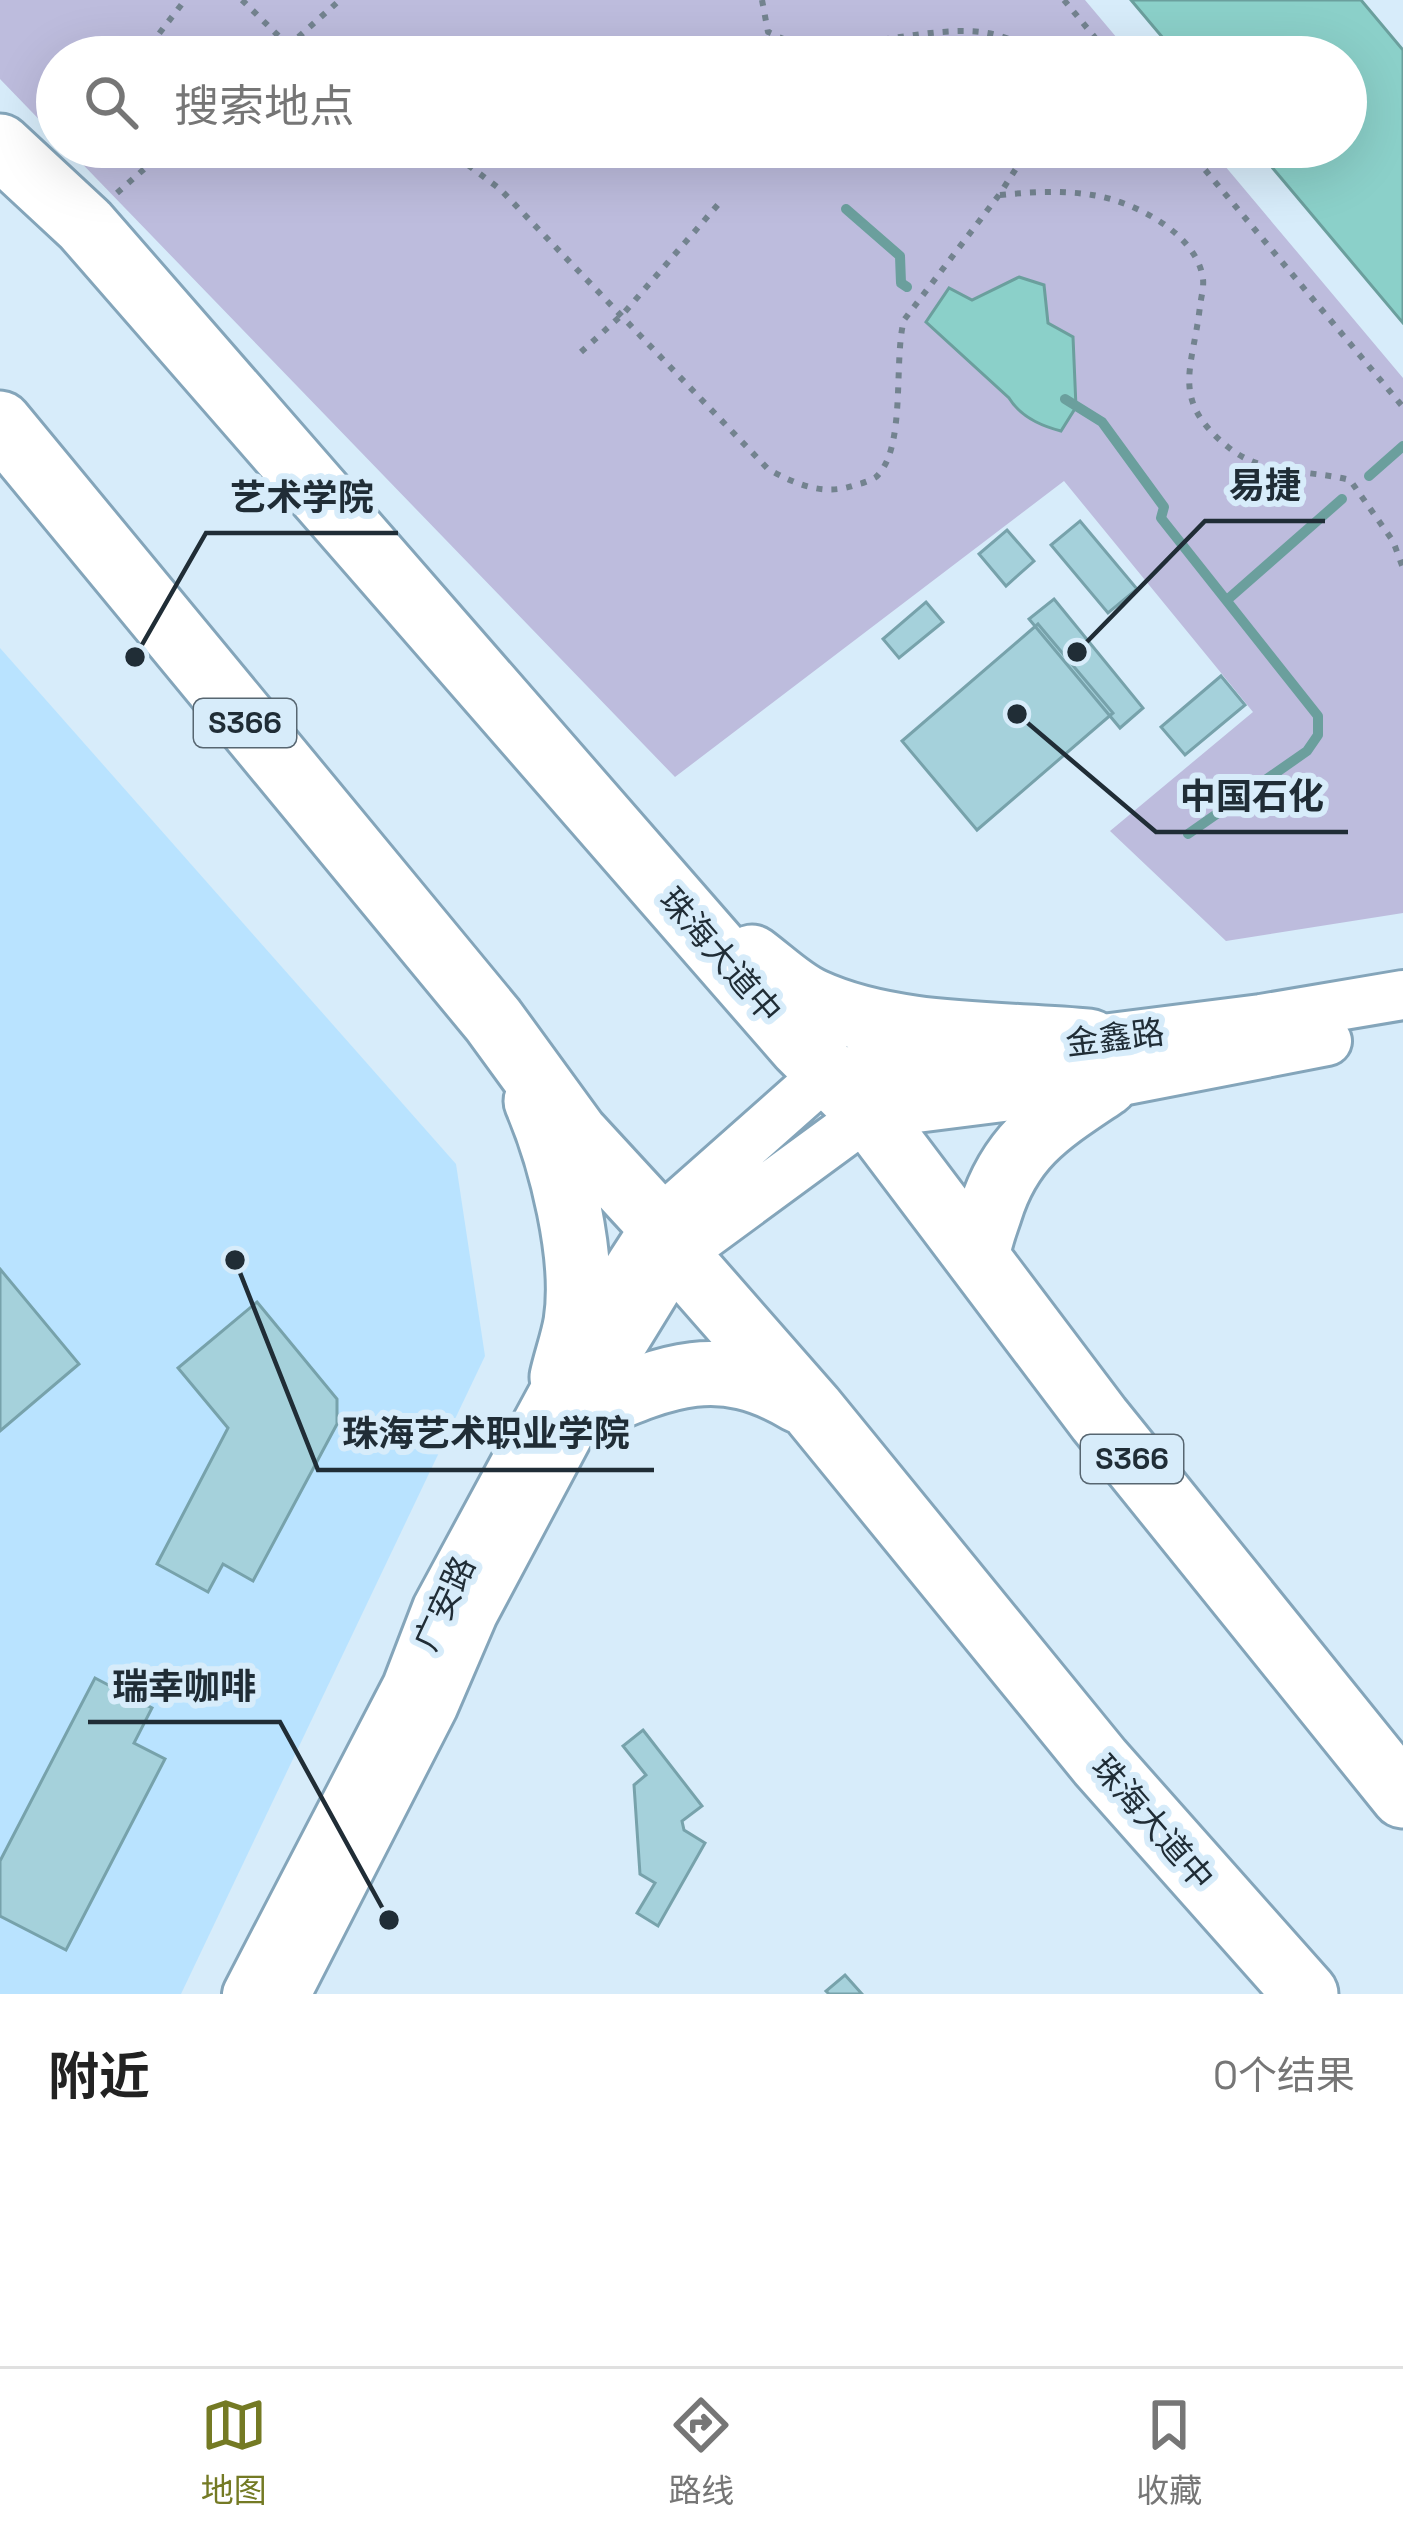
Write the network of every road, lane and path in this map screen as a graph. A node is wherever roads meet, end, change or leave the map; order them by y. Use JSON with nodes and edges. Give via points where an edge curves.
{"nodes":[{"id":1,"x":185,"y":0,"type":"edge"},
{"id":2,"x":242,"y":0,"type":"edge"},
{"id":3,"x":340,"y":0,"type":"edge"},
{"id":4,"x":762,"y":0,"type":"edge"},
{"id":5,"x":1064,"y":0,"type":"edge"},
{"id":6,"x":924,"y":22,"type":"dead end"},
{"id":7,"x":1016,"y":28,"type":"dead end"},
{"id":8,"x":157,"y":36,"type":"edge"},
{"id":9,"x":279,"y":36,"type":"edge"},
{"id":10,"x":300,"y":36,"type":"edge"},
{"id":11,"x":778,"y":36,"type":"edge"},
{"id":12,"x":856,"y":36,"type":"edge"},
{"id":13,"x":1021,"y":36,"type":"edge"},
{"id":14,"x":1094,"y":36,"type":"edge"},
{"id":15,"x":0,"y":146,"type":"edge"},
{"id":16,"x":133,"y":168,"type":"edge"},
{"id":17,"x":146,"y":168,"type":"edge"},
{"id":18,"x":472,"y":168,"type":"edge"},
{"id":19,"x":1016,"y":168,"type":"edge"},
{"id":20,"x":1204,"y":168,"type":"edge"},
{"id":21,"x":136,"y":177,"type":"junction"},
{"id":22,"x":999,"y":195,"type":"junction"},
{"id":23,"x":722,"y":200,"type":"dead end"},
{"id":24,"x":85,"y":225,"type":"junction"},
{"id":25,"x":623,"y":314,"type":"junction"},
{"id":26,"x":581,"y":352,"type":"dead end"},
{"id":27,"x":1403,"y":407,"type":"edge"},
{"id":28,"x":0,"y":423,"type":"edge"},
{"id":29,"x":1403,"y":568,"type":"edge"},
{"id":30,"x":652,"y":878,"type":"junction"},
{"id":31,"x":1403,"y":995,"type":"edge"},
{"id":32,"x":493,"y":1020,"type":"junction"},
{"id":33,"x":1403,"y":1028,"type":"edge"},
{"id":34,"x":1098,"y":1062,"type":"junction"},
{"id":35,"x":847,"y":1094,"type":"junction"},
{"id":36,"x":667,"y":1239,"type":"junction"},
{"id":37,"x":978,"y":1257,"type":"junction"},
{"id":38,"x":571,"y":1395,"type":"junction"},
{"id":39,"x":812,"y":1409,"type":"junction"},
{"id":40,"x":1403,"y":1796,"type":"edge"},
{"id":41,"x":247,"y":1994,"type":"edge"},
{"id":42,"x":286,"y":1994,"type":"edge"},
{"id":43,"x":1306,"y":1994,"type":"edge"}],
"edges":[{"from":1,"to":8,"type":"path"},
{"from":2,"to":9,"type":"path"},
{"from":3,"to":10,"type":"path"},
{"from":4,"to":11,"type":"path","via":[[768,32]]},
{"from":5,"to":14,"type":"path"},
{"from":6,"to":12,"type":"path"},
{"from":7,"to":13,"type":"path"},
{"from":15,"to":24,"type":"highway","name":"珠海大道中","number":"S366"},
{"from":16,"to":21,"type":"path"},
{"from":17,"to":21,"type":"path"},
{"from":18,"to":25,"type":"path"},
{"from":19,"to":22,"type":"path"},
{"from":20,"to":27,"type":"path"},
{"from":21,"to":24,"type":"path"},
{"from":22,"to":25,"type":"path","via":[[904,320],[892,449],[875,478],[849,488],[822,490],[768,469]]},
{"from":22,"to":29,"type":"path","via":[[1095,195],[1144,212],[1185,241],[1203,278],[1186,374],[1197,416],[1255,466],[1349,480]]},
{"from":23,"to":25,"type":"path"},
{"from":24,"to":30,"type":"highway","name":"珠海大道中","number":"S366"},
{"from":25,"to":26,"type":"path"},
{"from":28,"to":32,"type":"highway","name":"珠海大道中","number":"S366"},
{"from":30,"to":34,"type":"highway","via":[[812,1001]]},
{"from":30,"to":35,"type":"highway","name":"珠海大道中","number":"S366"},
{"from":31,"to":34,"type":"street","name":"金鑫路","via":[[1261,1019]]},
{"from":32,"to":36,"type":"highway","name":"珠海大道中","number":"S366"},
{"from":32,"to":38,"type":"highway","via":[[551,1137],[570,1226],[577,1272]]},
{"from":33,"to":34,"type":"street","name":"金鑫路"},
{"from":34,"to":35,"type":"street","name":"金鑫路"},
{"from":34,"to":37,"type":"highway","via":[[1016,1154]]},
{"from":35,"to":36,"type":"street","name":"广安路"},
{"from":35,"to":37,"type":"highway","name":"珠海大道中","number":"S366"},
{"from":36,"to":38,"type":"street","name":"广安路"},
{"from":36,"to":39,"type":"highway","name":"珠海大道中","number":"S366"},
{"from":37,"to":40,"type":"highway","name":"珠海大道中","number":"S366"},
{"from":38,"to":39,"type":"highway","via":[[737,1373]]},
{"from":38,"to":41,"type":"street","name":"广安路","via":[[437,1608],[407,1686]]},
{"from":38,"to":42,"type":"street","name":"广安路","via":[[433,1707]]},
{"from":39,"to":43,"type":"highway","name":"珠海大道中","number":"S366","via":[[1100,1762]]}]}
